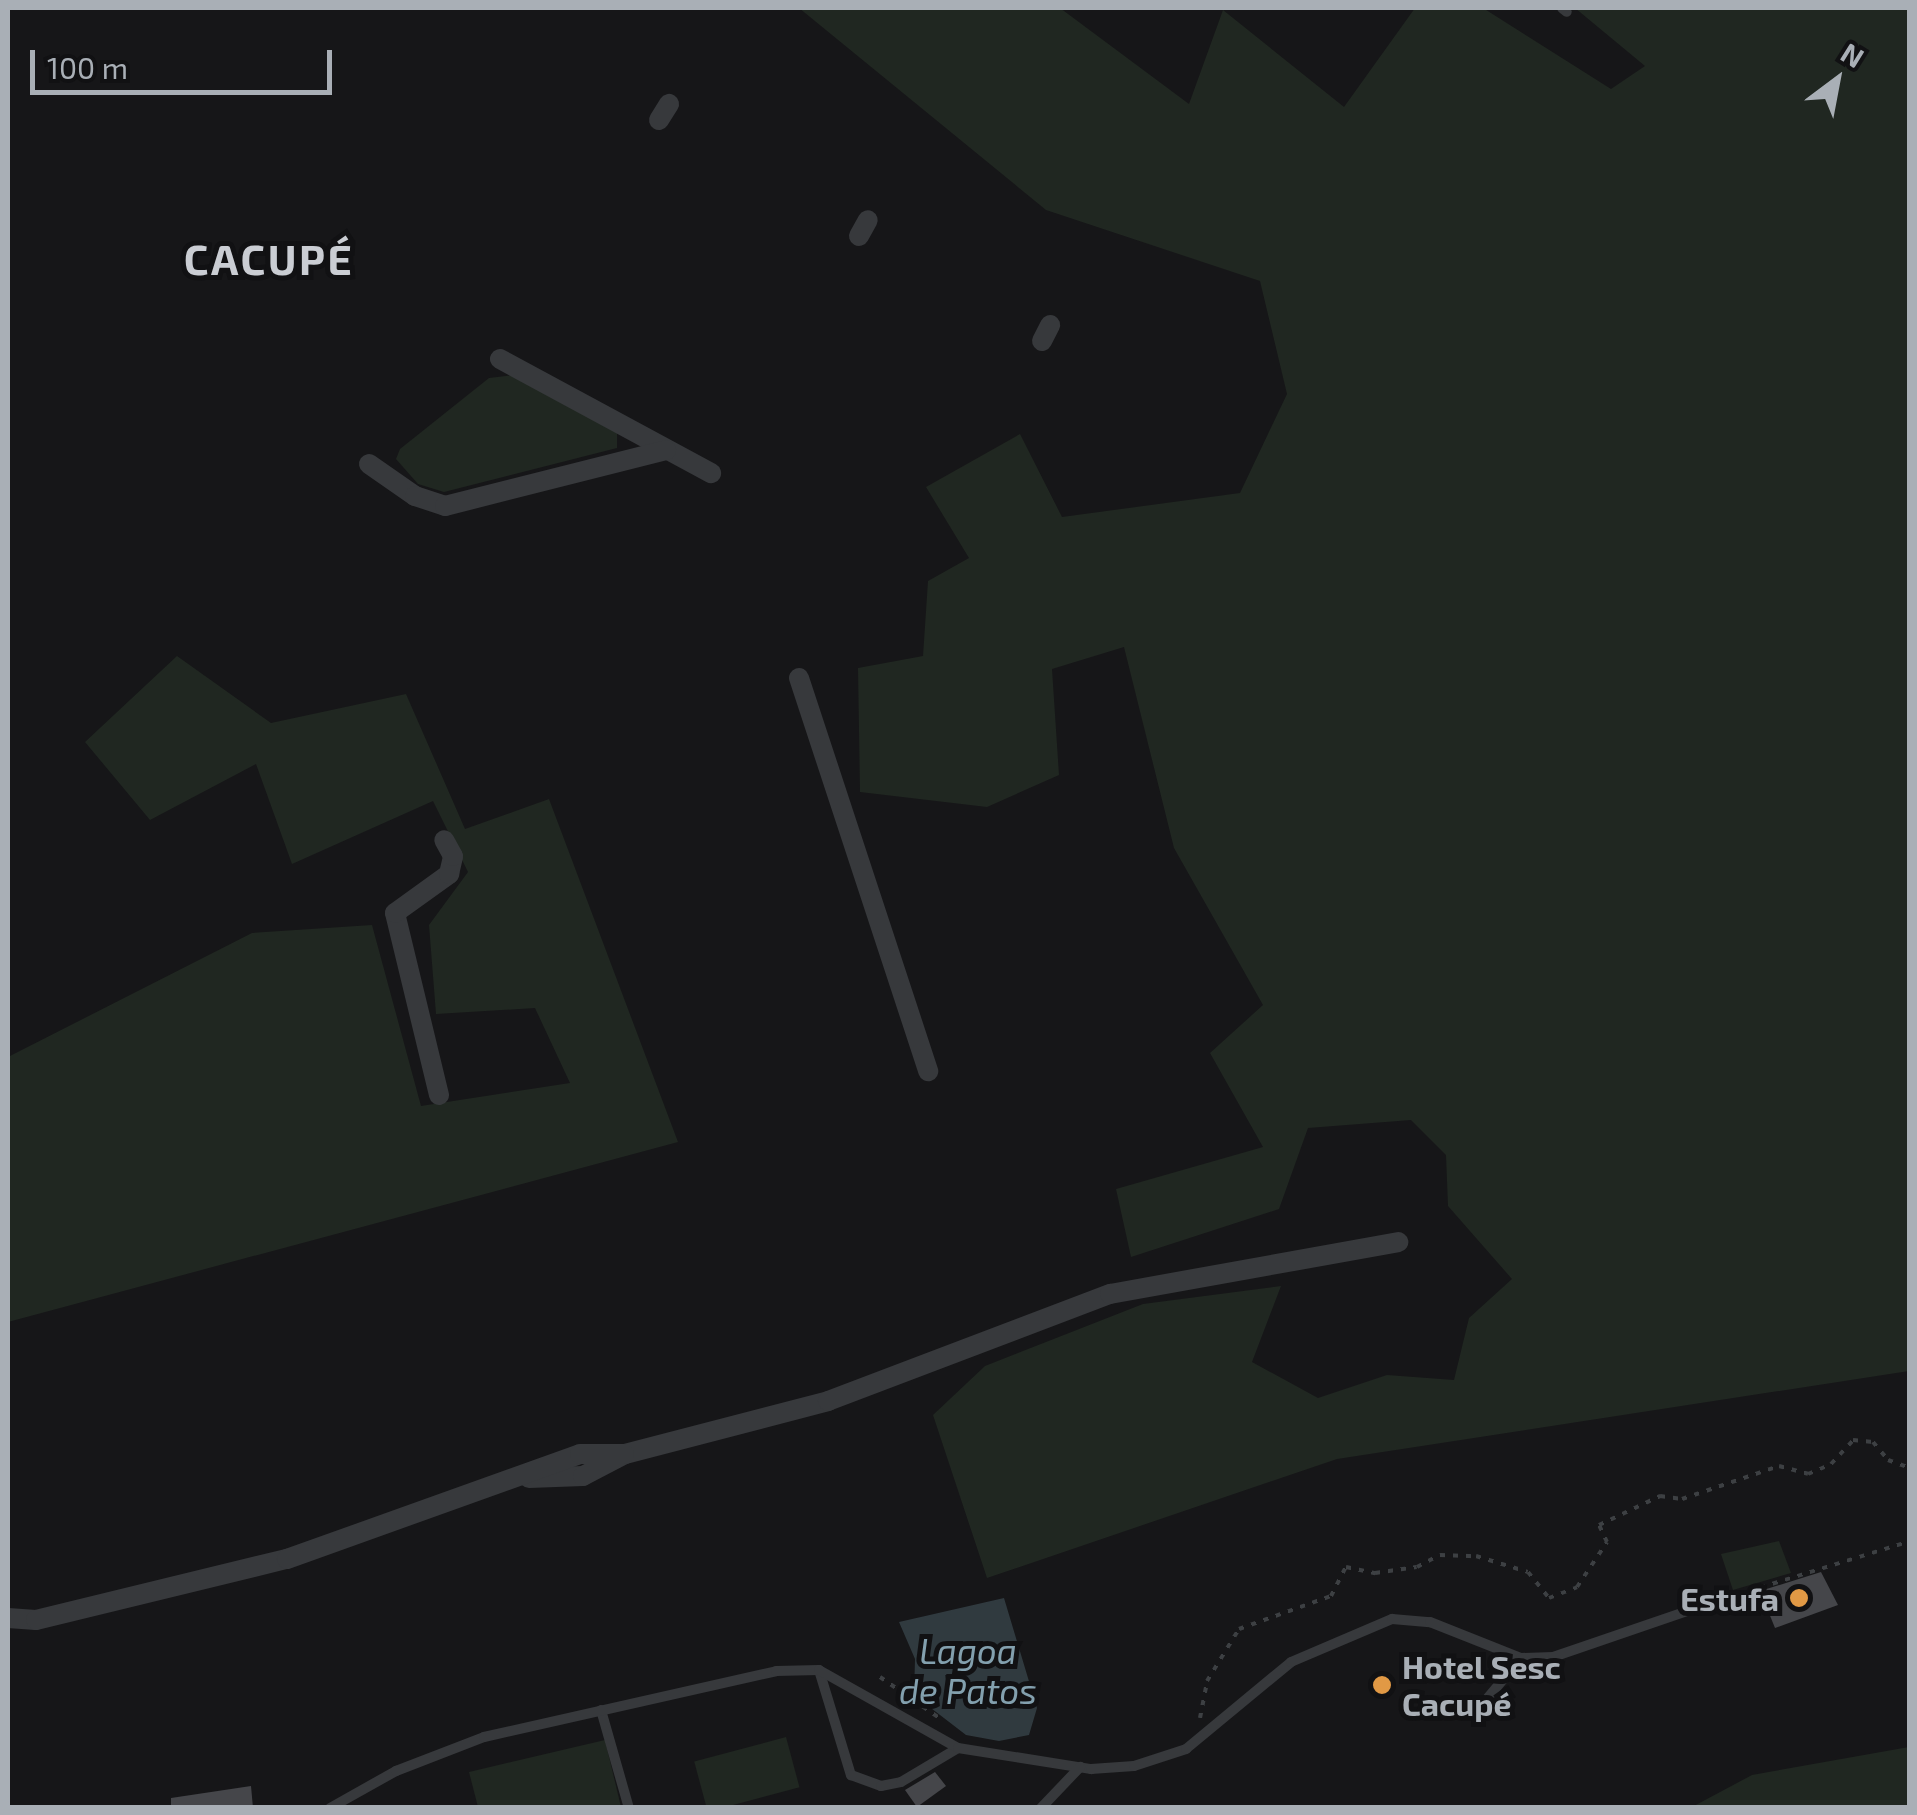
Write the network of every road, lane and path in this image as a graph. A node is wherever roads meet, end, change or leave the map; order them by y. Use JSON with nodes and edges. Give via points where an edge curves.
{"nodes":[{"id":1,"x":500,"y":359,"type":"dead end"},
{"id":2,"x":666,"y":450,"type":"junction"},
{"id":3,"x":369,"y":464,"type":"dead end"},
{"id":4,"x":711,"y":473,"type":"dead end"},
{"id":5,"x":799,"y":678,"type":"dead end"},
{"id":6,"x":444,"y":840,"type":"dead end"},
{"id":7,"x":928,"y":1072,"type":"dead end"},
{"id":8,"x":439,"y":1095,"type":"dead end"},
{"id":9,"x":1398,"y":1242,"type":"dead end"},
{"id":10,"x":1910,"y":1468,"type":"edge"},
{"id":11,"x":1910,"y":1541,"type":"edge"},
{"id":12,"x":1708,"y":1604,"type":"joint"},
{"id":13,"x":8,"y":1618,"type":"edge"},
{"id":14,"x":1522,"y":1658,"type":"junction"},
{"id":15,"x":819,"y":1670,"type":"junction"},
{"id":16,"x":880,"y":1677,"type":"dead end"},
{"id":17,"x":1481,"y":1706,"type":"dead end"},
{"id":18,"x":601,"y":1710,"type":"junction"},
{"id":19,"x":955,"y":1729,"type":"dead end"},
{"id":20,"x":958,"y":1748,"type":"junction"},
{"id":21,"x":1186,"y":1749,"type":"junction"},
{"id":22,"x":1080,"y":1767,"type":"junction"},
{"id":23,"x":330,"y":1808,"type":"edge"},
{"id":24,"x":629,"y":1808,"type":"edge"},
{"id":25,"x":1041,"y":1808,"type":"edge"}],
"edges":[{"from":1,"to":2,"type":"street"},
{"from":2,"to":3,"type":"street","via":[[445,506],[415,496]]},
{"from":2,"to":4,"type":"street"},
{"from":5,"to":7,"type":"street"},
{"from":6,"to":8,"type":"street","via":[[453,856],[449,874],[395,913]]},
{"from":9,"to":13,"type":"street","via":[[1110,1294],[880,1384],[626,1454],[580,1454],[298,1556],[36,1620]]},
{"from":10,"to":21,"type":"path","via":[[1888,1460],[1874,1442],[1853,1440],[1831,1464],[1808,1474],[1779,1466],[1682,1499],[1660,1496],[1599,1525],[1607,1542],[1577,1587],[1548,1598],[1528,1572],[1476,1556],[1440,1554],[1417,1567],[1375,1573],[1346,1567],[1331,1596],[1240,1629],[1207,1681],[1204,1710]]},
{"from":11,"to":12,"type":"path"},
{"from":12,"to":14,"type":"lane","via":[[1553,1657]]},
{"from":14,"to":17,"type":"lane"},
{"from":14,"to":21,"type":"lane","via":[[1430,1622],[1392,1619],[1291,1662]]},
{"from":15,"to":18,"type":"lane","via":[[776,1670]]},
{"from":15,"to":20,"type":"lane"},
{"from":15,"to":20,"type":"lane","via":[[852,1775],[881,1786],[900,1782]]},
{"from":16,"to":19,"type":"path"},
{"from":18,"to":23,"type":"lane","via":[[484,1737],[396,1771]]},
{"from":18,"to":24,"type":"lane"},
{"from":20,"to":22,"type":"lane"},
{"from":21,"to":22,"type":"lane","via":[[1134,1766]]},
{"from":22,"to":25,"type":"lane"}]}
